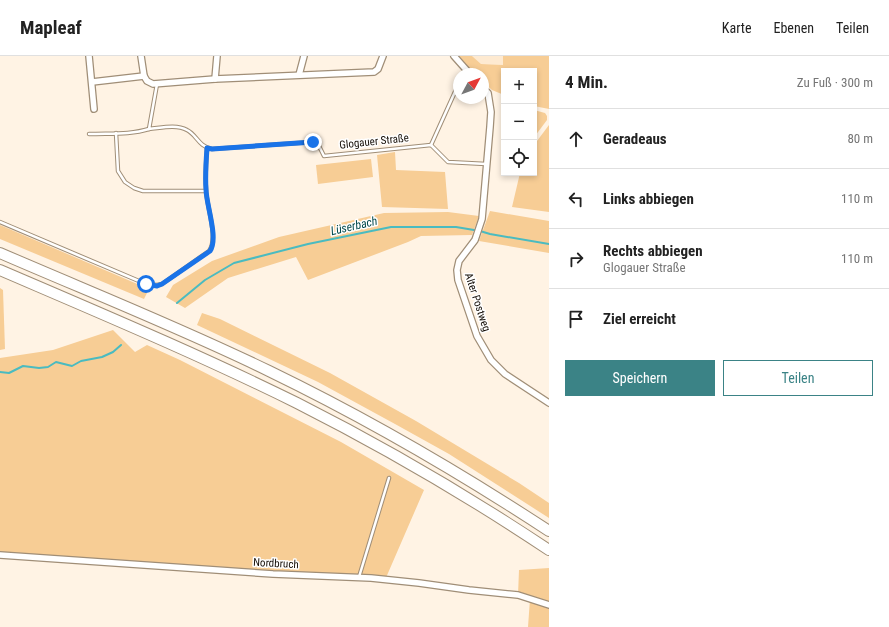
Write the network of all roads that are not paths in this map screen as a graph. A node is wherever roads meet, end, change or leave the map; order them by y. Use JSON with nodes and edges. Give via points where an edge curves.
{"nodes":[{"id":1,"x":89,"y":56,"type":"edge"},
{"id":2,"x":141,"y":56,"type":"edge"},
{"id":3,"x":217,"y":56,"type":"edge"},
{"id":4,"x":304,"y":56,"type":"edge"},
{"id":5,"x":383,"y":56,"type":"edge"},
{"id":6,"x":454,"y":56,"type":"edge"},
{"id":7,"x":464,"y":68,"type":"edge"},
{"id":8,"x":299,"y":75,"type":"junction"},
{"id":9,"x":144,"y":76,"type":"junction"},
{"id":10,"x":215,"y":79,"type":"junction"},
{"id":11,"x":92,"y":82,"type":"junction"},
{"id":12,"x":157,"y":84,"type":"junction"},
{"id":13,"x":453,"y":96,"type":"edge"},
{"id":14,"x":489,"y":99,"type":"edge"},
{"id":15,"x":94,"y":109,"type":"dead end"},
{"id":16,"x":149,"y":129,"type":"junction"},
{"id":17,"x":116,"y":133,"type":"junction"},
{"id":18,"x":89,"y":134,"type":"dead end"},
{"id":19,"x":431,"y":145,"type":"junction"},
{"id":20,"x":207,"y":148,"type":"junction"},
{"id":21,"x":487,"y":164,"type":"junction"},
{"id":22,"x":206,"y":190,"type":"junction"},
{"id":23,"x":0,"y":222,"type":"edge"},
{"id":24,"x":0,"y":253,"type":"edge"},
{"id":25,"x":0,"y":270,"type":"edge"},
{"id":26,"x":549,"y":403,"type":"edge"},
{"id":27,"x":389,"y":478,"type":"dead end"},
{"id":28,"x":549,"y":531,"type":"edge"},
{"id":29,"x":549,"y":550,"type":"edge"},
{"id":30,"x":0,"y":555,"type":"edge"},
{"id":31,"x":359,"y":578,"type":"junction"},
{"id":32,"x":549,"y":604,"type":"edge"}],
"edges":[{"from":1,"to":11,"type":"street"},
{"from":2,"to":9,"type":"street"},
{"from":3,"to":10,"type":"street"},
{"from":4,"to":8,"type":"street"},
{"from":5,"to":8,"type":"street","via":[[378,69],[374,72]]},
{"from":6,"to":7,"type":"street"},
{"from":8,"to":10,"type":"street"},
{"from":9,"to":11,"type":"street"},
{"from":9,"to":12,"type":"street","via":[[147,81]]},
{"from":10,"to":12,"type":"street"},
{"from":11,"to":15,"type":"street"},
{"from":12,"to":16,"type":"lane"},
{"from":13,"to":19,"type":"lane"},
{"from":14,"to":21,"type":"street","name":"Alter Postweg","via":[[491,112]]},
{"from":16,"to":17,"type":"lane","via":[[125,134]]},
{"from":16,"to":20,"type":"lane","via":[[178,126],[188,130]]},
{"from":17,"to":18,"type":"lane"},
{"from":17,"to":22,"type":"lane","via":[[118,171],[125,182],[134,188],[143,191]]},
{"from":19,"to":20,"type":"lane","name":"Glogauer Straße","via":[[324,156],[318,144],[313,142]]},
{"from":19,"to":21,"type":"lane","via":[[448,162]]},
{"from":20,"to":22,"type":"lane"},
{"from":21,"to":26,"type":"street","name":"Alter Postweg","via":[[481,224],[475,240],[459,261],[458,280],[477,336],[491,360],[505,374]]},
{"from":22,"to":23,"type":"lane","via":[[214,236],[213,247],[174,277],[157,286],[146,284]]},
{"from":24,"to":28,"type":"highway","via":[[231,353],[298,386],[440,462]]},
{"from":25,"to":29,"type":"highway","via":[[186,351],[299,404],[430,475]]},
{"from":27,"to":31,"type":"lane"},
{"from":30,"to":31,"type":"street","name":"Nordbruch"},
{"from":31,"to":32,"type":"street","name":"Nordbruch","via":[[518,595]]}]}
